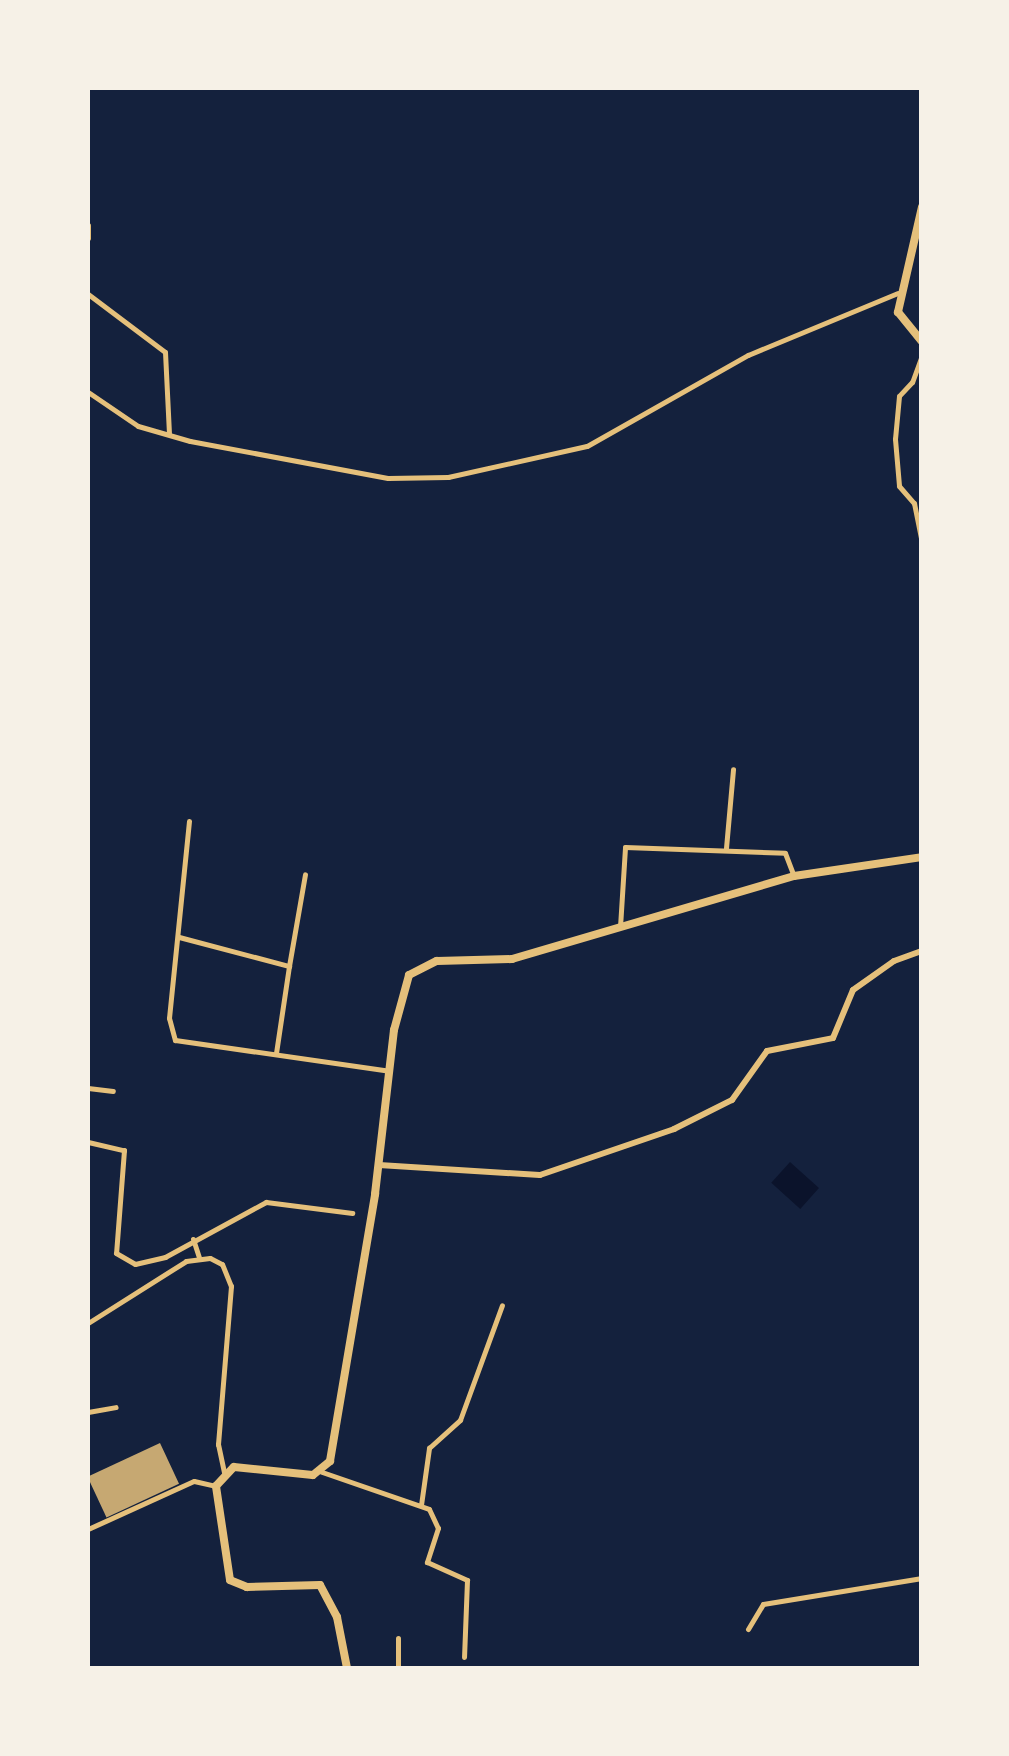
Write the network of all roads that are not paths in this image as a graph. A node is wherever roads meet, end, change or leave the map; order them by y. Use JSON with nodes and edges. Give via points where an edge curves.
{"nodes":[{"id":1,"x":922,"y":207,"type":"edge"},
{"id":2,"x":88,"y":226,"type":"edge"},
{"id":3,"x":88,"y":238,"type":"edge"},
{"id":4,"x":898,"y":293,"type":"junction"},
{"id":5,"x":88,"y":294,"type":"edge"},
{"id":6,"x":922,"y":342,"type":"edge"},
{"id":7,"x":922,"y":355,"type":"edge"},
{"id":8,"x":88,"y":392,"type":"edge"},
{"id":9,"x":170,"y":433,"type":"junction"},
{"id":10,"x":922,"y":543,"type":"edge"},
{"id":11,"x":922,"y":646,"type":"edge"},
{"id":12,"x":922,"y":693,"type":"edge"},
{"id":13,"x":733,"y":768,"type":"dead end"},
{"id":14,"x":189,"y":820,"type":"dead end"},
{"id":15,"x":726,"y":848,"type":"junction"},
{"id":16,"x":922,"y":857,"type":"edge"},
{"id":17,"x":305,"y":874,"type":"dead end"},
{"id":18,"x":794,"y":876,"type":"junction"},
{"id":19,"x":620,"y":926,"type":"junction"},
{"id":20,"x":179,"y":937,"type":"junction"},
{"id":21,"x":922,"y":952,"type":"edge"},
{"id":22,"x":288,"y":966,"type":"junction"},
{"id":23,"x":276,"y":1053,"type":"junction"},
{"id":24,"x":389,"y":1071,"type":"junction"},
{"id":25,"x":88,"y":1088,"type":"edge"},
{"id":26,"x":113,"y":1090,"type":"dead end"},
{"id":27,"x":88,"y":1142,"type":"edge"},
{"id":28,"x":378,"y":1165,"type":"junction"},
{"id":29,"x":352,"y":1212,"type":"dead end"},
{"id":30,"x":193,"y":1240,"type":"junction"},
{"id":31,"x":199,"y":1258,"type":"junction"},
{"id":32,"x":502,"y":1306,"type":"dead end"},
{"id":33,"x":88,"y":1323,"type":"edge"},
{"id":34,"x":116,"y":1407,"type":"dead end"},
{"id":35,"x":88,"y":1412,"type":"edge"},
{"id":36,"x":224,"y":1472,"type":"junction"},
{"id":37,"x":322,"y":1472,"type":"junction"},
{"id":38,"x":216,"y":1486,"type":"junction"},
{"id":39,"x":421,"y":1505,"type":"junction"},
{"id":40,"x":88,"y":1529,"type":"edge"},
{"id":41,"x":922,"y":1578,"type":"edge"},
{"id":42,"x":748,"y":1629,"type":"dead end"},
{"id":43,"x":398,"y":1638,"type":"dead end"},
{"id":44,"x":464,"y":1657,"type":"dead end"},
{"id":45,"x":347,"y":1668,"type":"edge"},
{"id":46,"x":398,"y":1668,"type":"edge"}],
"edges":[{"from":1,"to":4,"type":"main road"},
{"from":2,"to":3,"type":"street"},
{"from":4,"to":6,"type":"main road","via":[[900,319]]},
{"from":4,"to":9,"type":"street","via":[[748,355],[587,446],[448,477],[382,476]]},
{"from":5,"to":9,"type":"street","via":[[165,352]]},
{"from":7,"to":10,"type":"street","via":[[912,382],[898,396],[895,439],[899,486],[914,503]]},
{"from":8,"to":9,"type":"street","via":[[138,426]]},
{"from":11,"to":12,"type":"street"},
{"from":13,"to":15,"type":"street"},
{"from":14,"to":20,"type":"street"},
{"from":15,"to":18,"type":"street","via":[[785,853]]},
{"from":15,"to":19,"type":"street","via":[[625,847]]},
{"from":16,"to":18,"type":"main road"},
{"from":17,"to":22,"type":"street"},
{"from":18,"to":19,"type":"main road"},
{"from":19,"to":24,"type":"main road","via":[[512,960],[445,960],[417,968],[401,998]]},
{"from":20,"to":22,"type":"street"},
{"from":20,"to":23,"type":"street","via":[[170,1018],[174,1040]]},
{"from":21,"to":28,"type":"street","via":[[894,961],[853,990],[833,1038],[766,1051],[732,1100],[674,1130],[540,1175]]},
{"from":22,"to":23,"type":"street"},
{"from":23,"to":24,"type":"street"},
{"from":24,"to":28,"type":"main road"},
{"from":25,"to":26,"type":"street"},
{"from":27,"to":30,"type":"street","via":[[124,1150],[115,1246],[121,1258],[148,1264]]},
{"from":28,"to":37,"type":"main road","via":[[337,1440]]},
{"from":29,"to":30,"type":"street","via":[[266,1202]]},
{"from":30,"to":31,"type":"street"},
{"from":31,"to":33,"type":"street"},
{"from":31,"to":36,"type":"street","via":[[222,1264],[231,1286],[218,1444]]},
{"from":32,"to":39,"type":"street","via":[[460,1420],[429,1448]]},
{"from":34,"to":35,"type":"street"},
{"from":36,"to":37,"type":"main road","via":[[246,1465]]},
{"from":36,"to":38,"type":"main road"},
{"from":37,"to":39,"type":"street"},
{"from":38,"to":40,"type":"street","via":[[194,1481]]},
{"from":38,"to":45,"type":"main road","via":[[230,1580],[247,1587],[320,1586],[337,1617]]},
{"from":39,"to":44,"type":"street","via":[[438,1528],[427,1562],[466,1580]]},
{"from":41,"to":42,"type":"street","via":[[763,1604]]},
{"from":43,"to":46,"type":"street"}]}
